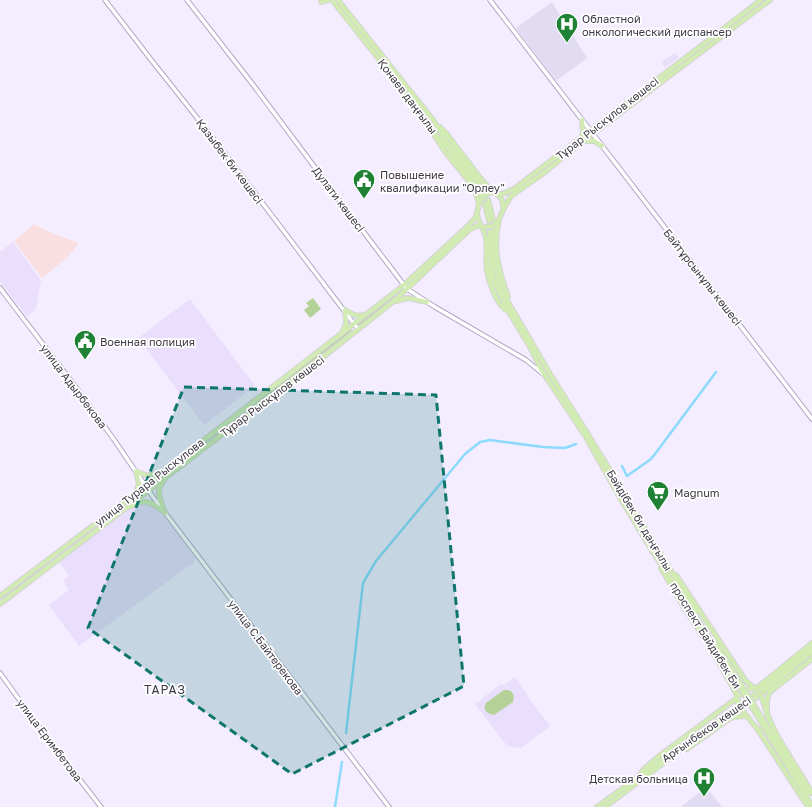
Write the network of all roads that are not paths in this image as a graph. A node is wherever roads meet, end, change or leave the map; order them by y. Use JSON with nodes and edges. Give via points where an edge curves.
{"nodes":[{"id":1,"x":105,"y":0,"type":"edge"},
{"id":2,"x":187,"y":0,"type":"edge"},
{"id":3,"x":328,"y":0,"type":"edge"},
{"id":4,"x":332,"y":0,"type":"edge"},
{"id":5,"x":338,"y":0,"type":"edge"},
{"id":6,"x":490,"y":0,"type":"edge"},
{"id":7,"x":761,"y":0,"type":"edge"},
{"id":8,"x":770,"y":0,"type":"edge"},
{"id":9,"x":321,"y":2,"type":"dead end"},
{"id":10,"x":674,"y":70,"type":"junction"},
{"id":11,"x":582,"y":120,"type":"junction"},
{"id":12,"x":434,"y":121,"type":"junction"},
{"id":13,"x":430,"y":129,"type":"junction"},
{"id":14,"x":592,"y":133,"type":"junction"},
{"id":15,"x":583,"y":139,"type":"junction"},
{"id":16,"x":602,"y":146,"type":"junction"},
{"id":17,"x":496,"y":193,"type":"junction"},
{"id":18,"x":487,"y":202,"type":"dead end"},
{"id":19,"x":479,"y":204,"type":"junction"},
{"id":20,"x":504,"y":208,"type":"junction"},
{"id":21,"x":477,"y":213,"type":"junction"},
{"id":22,"x":499,"y":219,"type":"junction"},
{"id":23,"x":491,"y":220,"type":"dead end"},
{"id":24,"x":483,"y":227,"type":"junction"},
{"id":25,"x":492,"y":231,"type":"dead end"},
{"id":26,"x":406,"y":287,"type":"junction"},
{"id":27,"x":0,"y":288,"type":"edge"},
{"id":28,"x":394,"y":301,"type":"junction"},
{"id":29,"x":427,"y":302,"type":"junction"},
{"id":30,"x":510,"y":309,"type":"junction"},
{"id":31,"x":345,"y":310,"type":"junction"},
{"id":32,"x":369,"y":312,"type":"junction"},
{"id":33,"x":354,"y":323,"type":"junction"},
{"id":34,"x":358,"y":329,"type":"junction"},
{"id":35,"x":337,"y":337,"type":"junction"},
{"id":36,"x":534,"y":355,"type":"junction"},
{"id":37,"x":526,"y":360,"type":"junction"},
{"id":38,"x":546,"y":377,"type":"junction"},
{"id":39,"x":242,"y":410,"type":"junction"},
{"id":40,"x":246,"y":415,"type":"junction"},
{"id":41,"x":812,"y":419,"type":"edge"},
{"id":42,"x":136,"y":472,"type":"junction"},
{"id":43,"x":162,"y":472,"type":"junction"},
{"id":44,"x":165,"y":478,"type":"junction"},
{"id":45,"x":145,"y":486,"type":"junction"},
{"id":46,"x":148,"y":491,"type":"junction"},
{"id":47,"x":135,"y":493,"type":"junction"},
{"id":48,"x":126,"y":508,"type":"junction"},
{"id":49,"x":164,"y":512,"type":"junction"},
{"id":50,"x":664,"y":564,"type":"junction"},
{"id":51,"x":0,"y":596,"type":"edge"},
{"id":52,"x":0,"y":604,"type":"edge"},
{"id":53,"x":812,"y":643,"type":"edge"},
{"id":54,"x":812,"y":648,"type":"edge"},
{"id":55,"x":812,"y":652,"type":"edge"},
{"id":56,"x":812,"y":659,"type":"edge"},
{"id":57,"x":0,"y":673,"type":"edge"},
{"id":58,"x":755,"y":689,"type":"junction"},
{"id":59,"x":737,"y":698,"type":"junction"},
{"id":60,"x":767,"y":715,"type":"junction"},
{"id":61,"x":746,"y":716,"type":"junction"},
{"id":62,"x":770,"y":720,"type":"junction"},
{"id":63,"x":766,"y":729,"type":"junction"},
{"id":64,"x":758,"y":730,"type":"junction"},
{"id":65,"x":638,"y":779,"type":"junction"},
{"id":66,"x":812,"y":793,"type":"edge"},
{"id":67,"x":812,"y":801,"type":"edge"},
{"id":68,"x":812,"y":806,"type":"edge"},
{"id":69,"x":102,"y":807,"type":"edge"},
{"id":70,"x":389,"y":807,"type":"edge"},
{"id":71,"x":597,"y":807,"type":"edge"},
{"id":72,"x":606,"y":807,"type":"edge"},
{"id":73,"x":808,"y":807,"type":"edge"}],
"edges":[{"from":1,"to":31,"type":"main road","name":"Қазыбек би көшесі"},
{"from":2,"to":26,"type":"main road","name":"Дулати көшесі"},
{"from":3,"to":9,"type":"main road"},
{"from":4,"to":13,"type":"main road","name":"Қонаев даңғылы","via":[[397,82]]},
{"from":5,"to":12,"type":"main road"},
{"from":6,"to":11,"type":"main road","name":"Байтұрсынұлы көшесі"},
{"from":7,"to":10,"type":"main road","name":"Тұрар Рыскұлов көшесі"},
{"from":8,"to":10,"type":"main road","name":"Тұрар Рыскұлов көшесі"},
{"from":10,"to":14,"type":"main road","name":"Тұрар Рыскұлов көшесі"},
{"from":11,"to":14,"type":"main road","name":"Байтұрсынұлы көшесі"},
{"from":11,"to":15,"type":"main road"},
{"from":12,"to":13,"type":"main road","name":"Қонаев даңғылы","via":[[473,174],[482,193],[445,144]]},
{"from":12,"to":17,"type":"main road","via":[[481,179]]},
{"from":13,"to":19,"type":"main road","via":[[473,188]]},
{"from":14,"to":15,"type":"main road"},
{"from":14,"to":16,"type":"main road","name":"Байтұрсынұлы көшесі"},
{"from":15,"to":16,"type":"main road"},
{"from":15,"to":17,"type":"main road","name":"Тұрар Рыскұлов көшесі","via":[[514,189]]},
{"from":15,"to":20,"type":"main road","via":[[511,196]]},
{"from":16,"to":41,"type":"main road","name":"Байтұрсынұлы көшесі"},
{"from":17,"to":19,"type":"main road","name":"Тұрар Рыскұлов көшесі","via":[[484,196]]},
{"from":17,"to":20,"type":"main road","via":[[502,199]]},
{"from":18,"to":23,"type":"main road"},
{"from":19,"to":21,"type":"main road"},
{"from":20,"to":22,"type":"main road"},
{"from":21,"to":24,"type":"main road"},
{"from":21,"to":26,"type":"main road","via":[[461,233]]},
{"from":22,"to":24,"type":"main road","name":"Тұрар Рыскұлов көшесі","via":[[493,226]]},
{"from":22,"to":30,"type":"main road","via":[[497,259]]},
{"from":24,"to":26,"type":"main road","name":"Тұрар Рыскұлов көшесі","via":[[476,226],[470,230]]},
{"from":24,"to":30,"type":"main road","via":[[487,270],[501,306],[505,310]]},
{"from":25,"to":30,"type":"main road","name":"Бәйдібек би даңғылы","via":[[491,271]]},
{"from":26,"to":28,"type":"main road","name":"Тұрар Рыскұлов көшесі"},
{"from":26,"to":29,"type":"main road","name":"Дулати көшесі"},
{"from":26,"to":32,"type":"main road","name":"Тұрар Рыскұлов көшесі"},
{"from":27,"to":42,"type":"main road","name":"улица Адырбекова","via":[[78,390]]},
{"from":28,"to":29,"type":"main road","via":[[408,298]]},
{"from":28,"to":34,"type":"main road","name":"Тұрар Рыскұлов көшесі"},
{"from":29,"to":37,"type":"main road","name":"Дулати көшесі"},
{"from":30,"to":36,"type":"main road","name":"Бәйдібек би даңғылы"},
{"from":30,"to":50,"type":"main road","name":"Бәйдібек би даңғылы"},
{"from":31,"to":32,"type":"main road","via":[[357,316]]},
{"from":31,"to":33,"type":"main road","name":"Қазыбек би көшесі"},
{"from":31,"to":35,"type":"main road","via":[[346,326]]},
{"from":32,"to":33,"type":"main road","name":"Тұрар Рыскұлов көшесі"},
{"from":33,"to":34,"type":"main road","name":"Қазыбек би көшесі"},
{"from":33,"to":35,"type":"main road","name":"улица Турара Рыскулова"},
{"from":34,"to":40,"type":"main road","name":"Тұрар Рыскұлов көшесі"},
{"from":35,"to":39,"type":"main road","name":"улица Турара Рыскулова"},
{"from":36,"to":37,"type":"main road"},
{"from":36,"to":38,"type":"main road","name":"Бәйдібек би даңғылы"},
{"from":37,"to":38,"type":"main road","name":"Дулати көшесі"},
{"from":38,"to":50,"type":"main road","name":"проспект Байдибек Би"},
{"from":39,"to":40,"type":"main road"},
{"from":39,"to":43,"type":"main road","name":"улица Турара Рыскулова"},
{"from":40,"to":44,"type":"main road","name":"Тұрар Рыскұлов көшесі"},
{"from":42,"to":43,"type":"main road","via":[[146,476]]},
{"from":42,"to":45,"type":"main road","name":"улица Адырбекова"},
{"from":42,"to":47,"type":"main road","via":[[139,484]]},
{"from":43,"to":45,"type":"main road","name":"улица Турара Рыскулова"},
{"from":44,"to":46,"type":"main road","name":"Тұрар Рыскұлов көшесі"},
{"from":44,"to":49,"type":"main road","via":[[159,490]]},
{"from":45,"to":46,"type":"main road","name":"улица С.Байтерекова"},
{"from":45,"to":47,"type":"main road","name":"улица Турара Рыскулова"},
{"from":46,"to":48,"type":"main road","name":"Тұрар Рыскұлов көшесі"},
{"from":46,"to":49,"type":"main road","name":"улица С.Байтерекова"},
{"from":47,"to":51,"type":"main road","name":"улица Турара Рыскулова"},
{"from":48,"to":49,"type":"main road","via":[[146,501]]},
{"from":48,"to":52,"type":"main road","name":"Тұрар Рыскұлов көшесі"},
{"from":49,"to":70,"type":"main road","name":"улица С.Байтерекова"},
{"from":50,"to":58,"type":"main road","via":[[671,569],[687,591],[745,680]]},
{"from":50,"to":59,"type":"main road","via":[[661,568]]},
{"from":50,"to":63,"type":"main road","name":"проспект Байдибек Би","bridge":true},
{"from":53,"to":58,"type":"main road"},
{"from":54,"to":65,"type":"main road","name":"Арғынбеков көшесі","via":[[751,697]]},
{"from":55,"to":65,"type":"main road","name":"Арғынбеков көшесі","via":[[760,695]]},
{"from":56,"to":60,"type":"main road","via":[[770,692]]},
{"from":57,"to":69,"type":"main road","name":"улица Еримбетова"},
{"from":58,"to":59,"type":"main road","via":[[748,689]]},
{"from":58,"to":60,"type":"main road","bridge":true,"via":[[761,696]]},
{"from":59,"to":61,"type":"main road","bridge":true},
{"from":59,"to":65,"type":"main road","via":[[658,757],[644,769]]},
{"from":60,"to":62,"type":"main road"},
{"from":61,"to":64,"type":"main road"},
{"from":61,"to":65,"type":"main road","via":[[733,717],[726,721],[658,770]]},
{"from":62,"to":64,"type":"main road","via":[[765,728]]},
{"from":62,"to":66,"type":"main road"},
{"from":63,"to":67,"type":"main road"},
{"from":63,"to":68,"type":"main road"},
{"from":64,"to":73,"type":"main road"},
{"from":65,"to":71,"type":"main road","name":"Арғынбеков көшесі"},
{"from":65,"to":72,"type":"main road","name":"Арғынбеков көшесі"}]}
